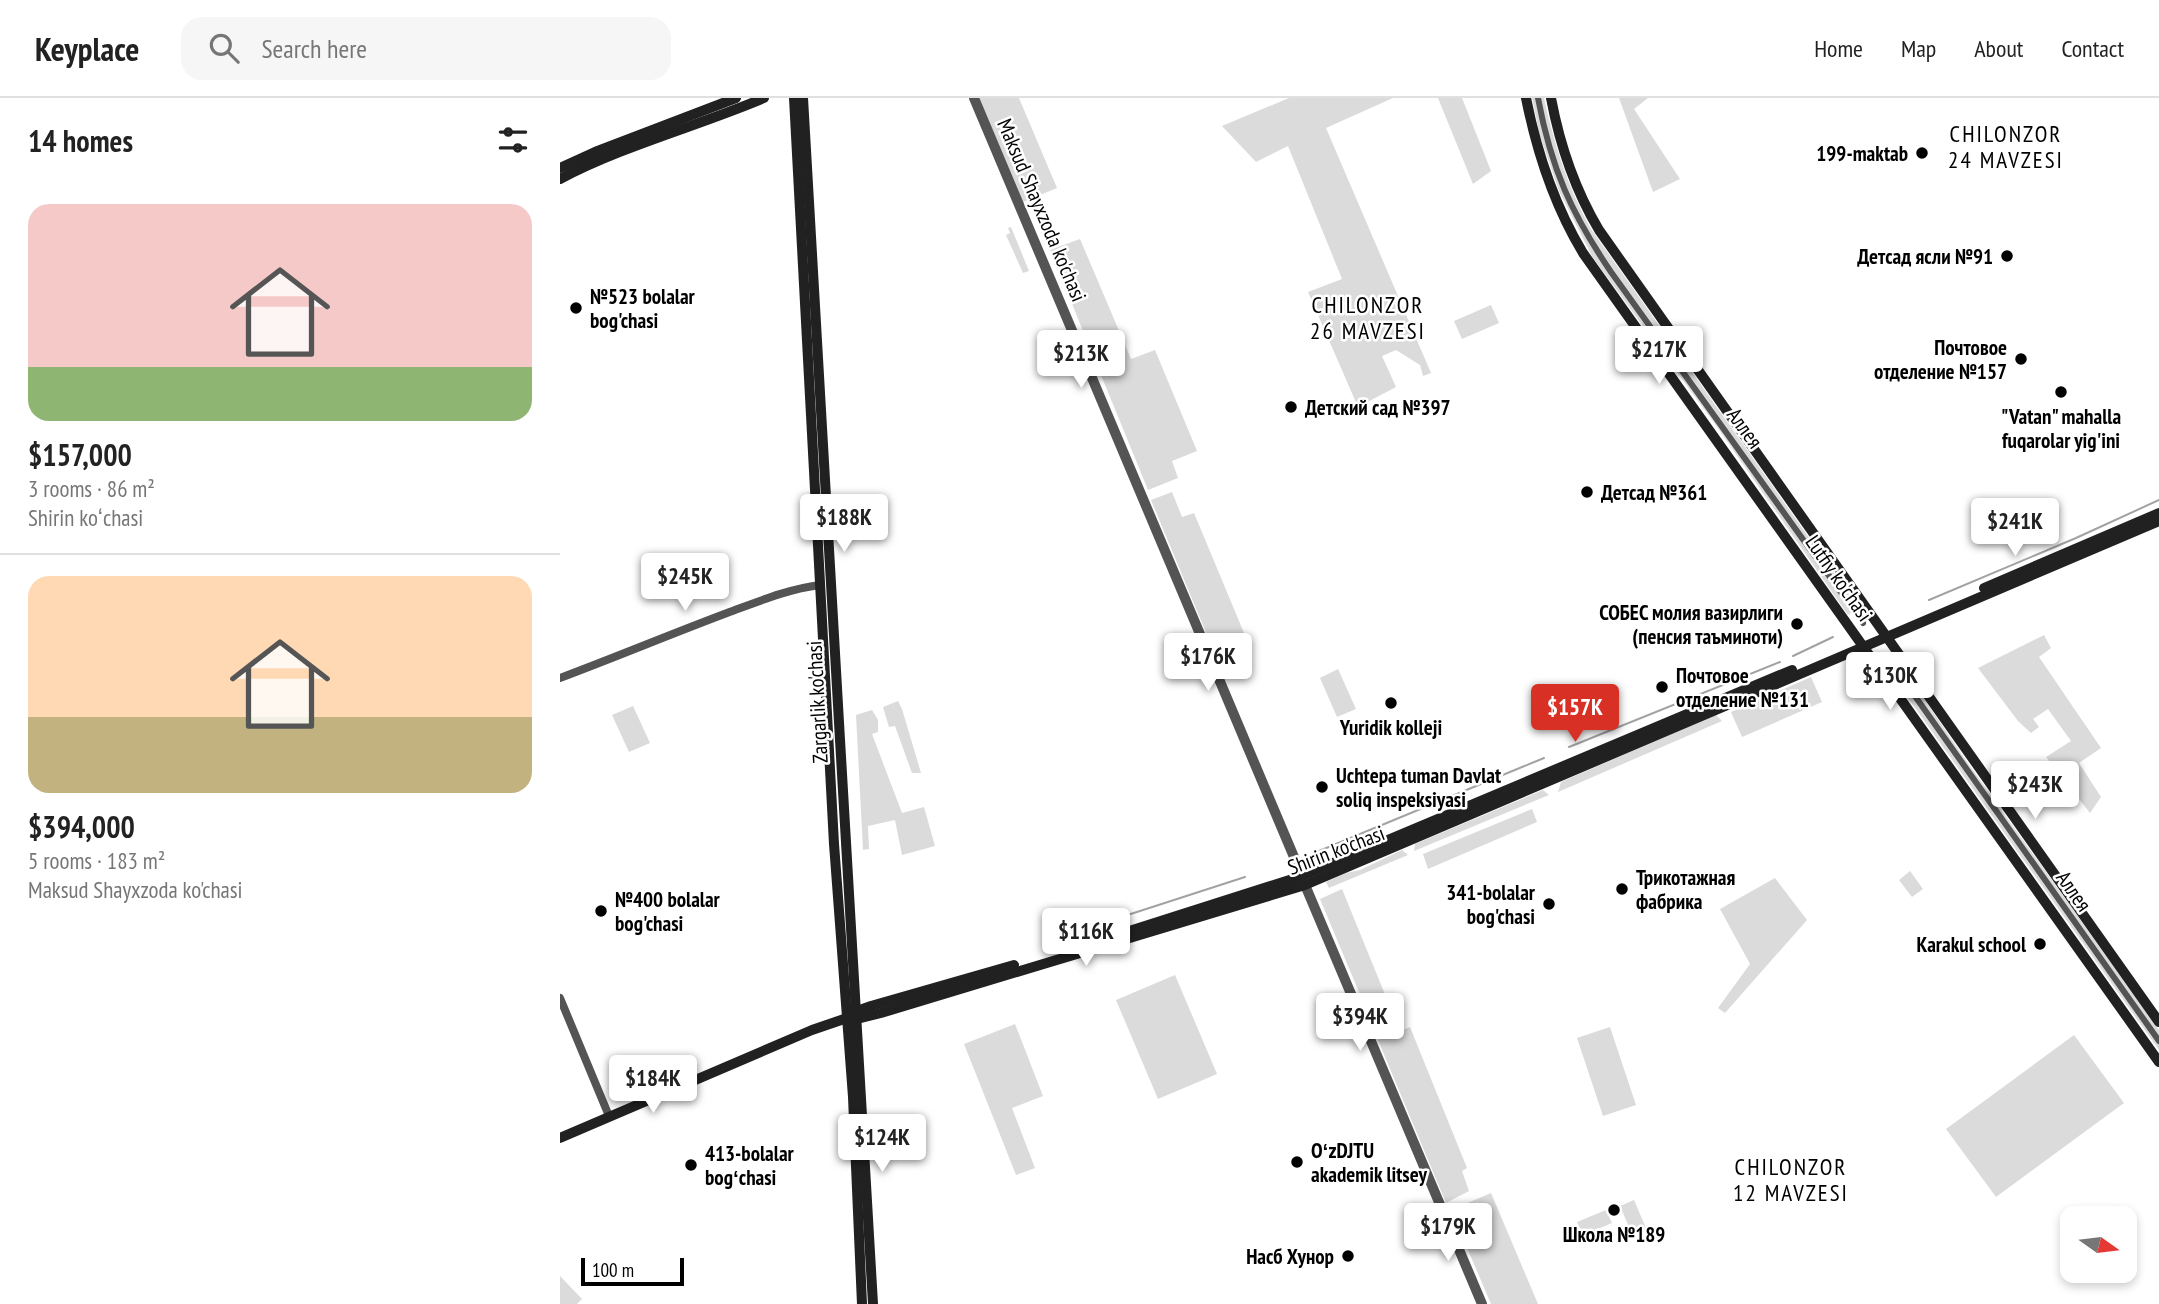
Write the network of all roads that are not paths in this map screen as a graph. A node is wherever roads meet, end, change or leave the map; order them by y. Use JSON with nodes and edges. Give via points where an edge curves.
{"nodes":[{"id":1,"x":736,"y":98,"type":"edge"},
{"id":2,"x":764,"y":98,"type":"edge"},
{"id":3,"x":794,"y":98,"type":"edge"},
{"id":4,"x":803,"y":98,"type":"edge"},
{"id":5,"x":974,"y":98,"type":"edge"},
{"id":6,"x":1526,"y":98,"type":"edge"},
{"id":7,"x":1538,"y":98,"type":"edge"},
{"id":8,"x":1551,"y":98,"type":"edge"},
{"id":9,"x":563,"y":166,"type":"edge"},
{"id":10,"x":560,"y":179,"type":"edge"},
{"id":11,"x":2159,"y":513,"type":"edge"},
{"id":12,"x":2159,"y":521,"type":"edge"},
{"id":13,"x":820,"y":584,"type":"junction"},
{"id":14,"x":1863,"y":623,"type":"dead end"},
{"id":15,"x":1886,"y":634,"type":"junction"},
{"id":16,"x":1863,"y":644,"type":"junction"},
{"id":17,"x":1888,"y":658,"type":"dead end"},
{"id":18,"x":560,"y":678,"type":"edge"},
{"id":19,"x":1304,"y":880,"type":"junction"},
{"id":20,"x":560,"y":998,"type":"edge"},
{"id":21,"x":854,"y":1016,"type":"junction"},
{"id":22,"x":2159,"y":1022,"type":"edge"},
{"id":23,"x":2159,"y":1041,"type":"edge"},
{"id":24,"x":2159,"y":1062,"type":"edge"},
{"id":25,"x":609,"y":1116,"type":"junction"},
{"id":26,"x":560,"y":1138,"type":"edge"},
{"id":27,"x":862,"y":1304,"type":"edge"},
{"id":28,"x":873,"y":1304,"type":"edge"},
{"id":29,"x":1482,"y":1304,"type":"edge"}],
"edges":[{"from":1,"to":9,"type":"main road"},
{"from":2,"to":10,"type":"main road"},
{"from":3,"to":13,"type":"main road","name":"Zargarlik ko'chasi"},
{"from":4,"to":21,"type":"main road","name":"Zargarlik ko'chasi"},
{"from":5,"to":19,"type":"street","name":"Maksud Shayxzoda ko'chasi"},
{"from":6,"to":16,"type":"main road","name":"Lutfiy ko'chasi","via":[[1549,182],[1583,253]]},
{"from":7,"to":14,"type":"street","name":"Аллея","via":[[1557,170],[1584,229]]},
{"from":8,"to":15,"type":"main road","name":"Lutfiy ko'chasi","via":[[1570,172],[1599,230]]},
{"from":11,"to":15,"type":"main road","name":"Shirin ko'chasi"},
{"from":12,"to":15,"type":"main road","name":"Shirin ko'chasi"},
{"from":13,"to":18,"type":"street","via":[[647,642]]},
{"from":13,"to":21,"type":"main road","name":"Zargarlik ko'chasi","via":[[834,844]]},
{"from":15,"to":16,"type":"main road","name":"Shirin ko'chasi"},
{"from":15,"to":22,"type":"main road","name":"Lutfiy ko'chasi"},
{"from":16,"to":19,"type":"main road","name":"Shirin ko'chasi"},
{"from":16,"to":24,"type":"main road","name":"Lutfiy ko'chasi"},
{"from":17,"to":23,"type":"street","name":"Аллея"},
{"from":19,"to":21,"type":"main road","name":"Shirin ko'chasi"},
{"from":19,"to":29,"type":"street","name":"Maksud Shayxzoda ko'chasi"},
{"from":20,"to":25,"type":"street"},
{"from":21,"to":25,"type":"main road","name":"Shirin ko'chasi"},
{"from":21,"to":27,"type":"main road","name":"Zargarlik ko'chasi"},
{"from":21,"to":28,"type":"main road","name":"Zargarlik ko'chasi"},
{"from":25,"to":26,"type":"main road","name":"Shirin ko'chasi"}]}
